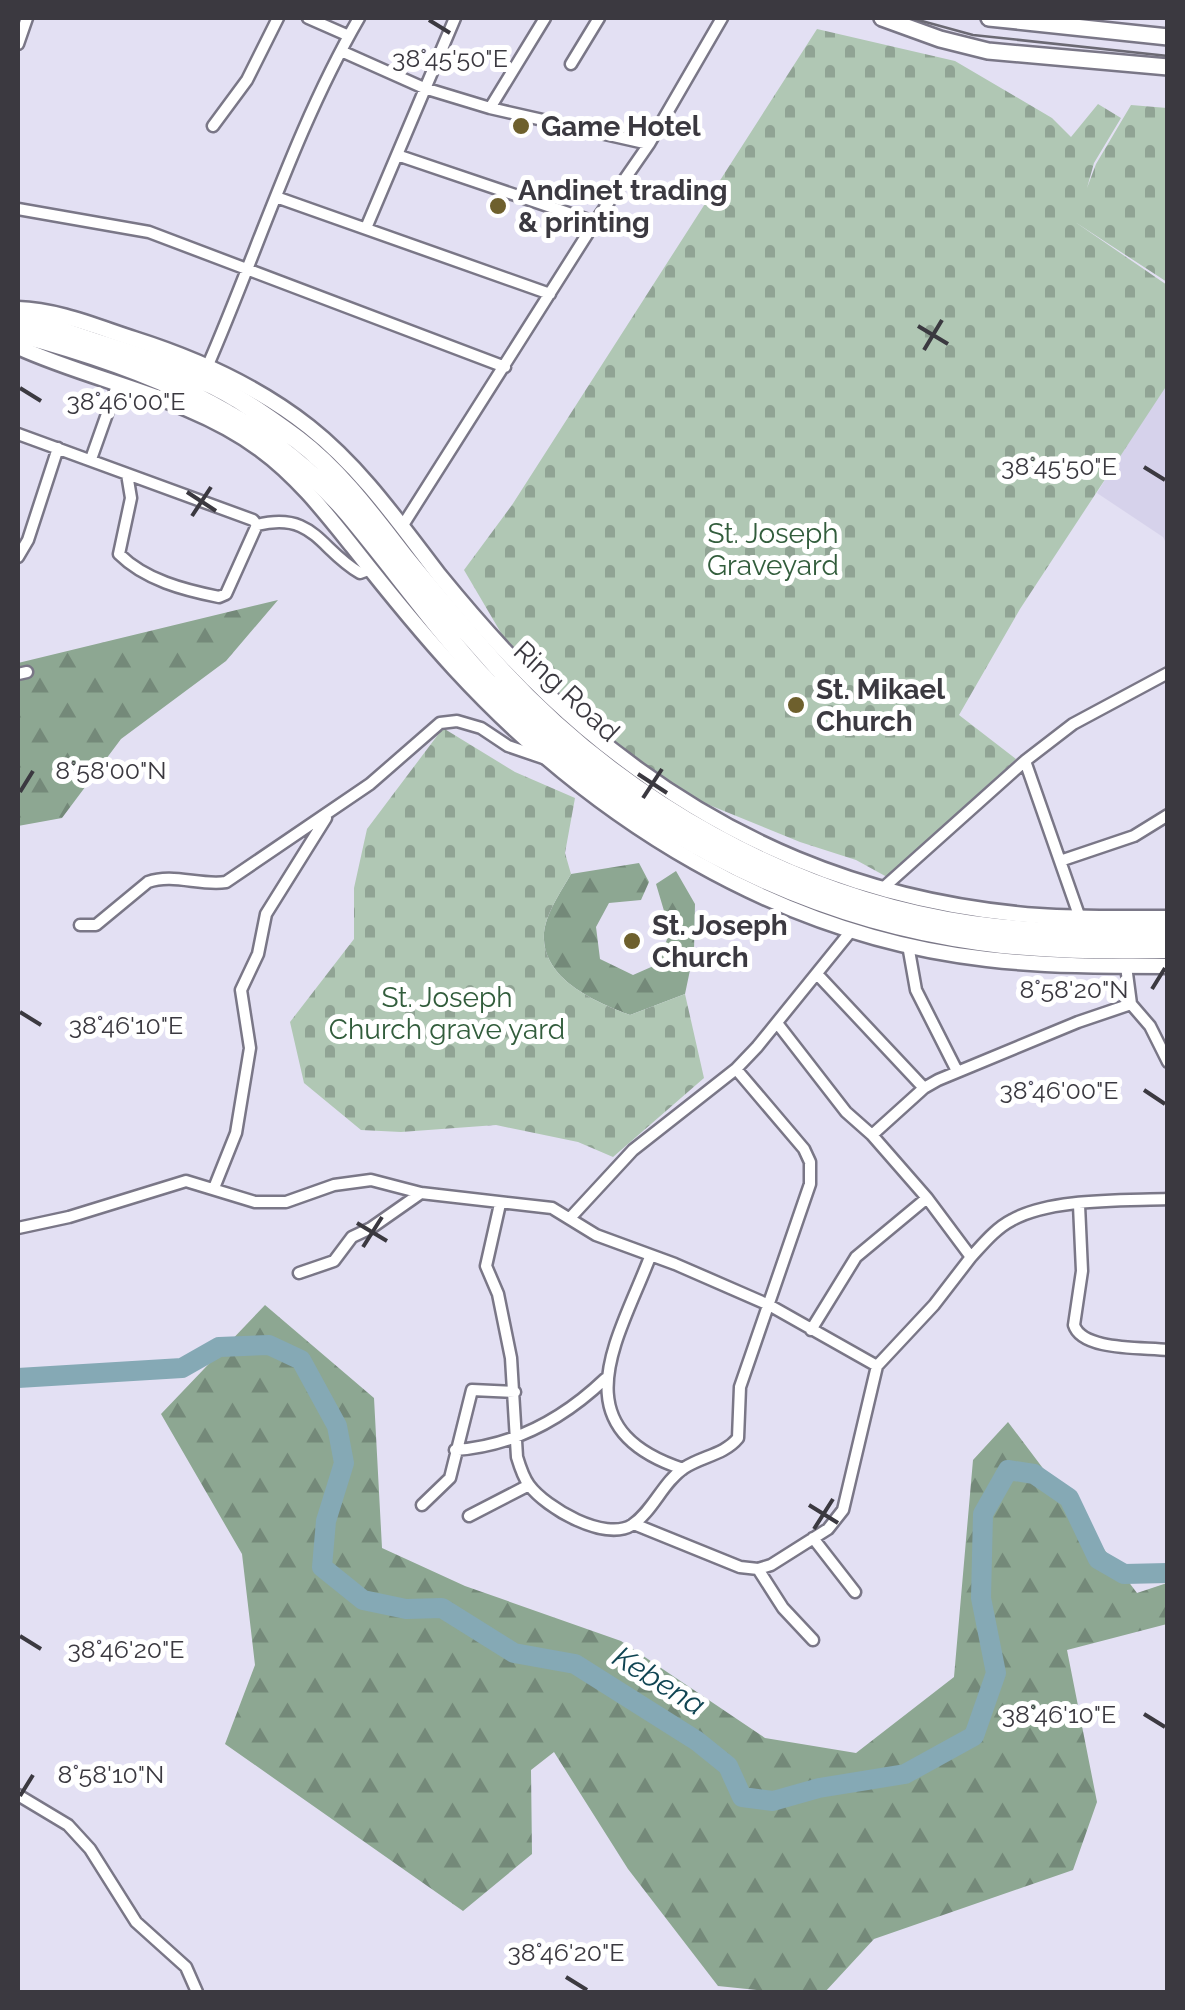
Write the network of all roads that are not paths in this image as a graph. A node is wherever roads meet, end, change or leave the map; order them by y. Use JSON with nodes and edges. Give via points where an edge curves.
{"nodes":[{"id":1,"x":28,"y":18,"type":"edge"},
{"id":2,"x":278,"y":18,"type":"edge"},
{"id":3,"x":308,"y":18,"type":"edge"},
{"id":4,"x":359,"y":18,"type":"edge"},
{"id":5,"x":454,"y":18,"type":"edge"},
{"id":6,"x":545,"y":18,"type":"edge"},
{"id":7,"x":599,"y":18,"type":"edge"},
{"id":8,"x":722,"y":18,"type":"edge"},
{"id":9,"x":882,"y":18,"type":"edge"},
{"id":10,"x":989,"y":18,"type":"edge"},
{"id":11,"x":348,"y":36,"type":"junction"},
{"id":12,"x":1168,"y":36,"type":"edge"},
{"id":13,"x":18,"y":44,"type":"edge"},
{"id":14,"x":340,"y":51,"type":"junction"},
{"id":15,"x":570,"y":64,"type":"dead end"},
{"id":16,"x":1168,"y":68,"type":"edge"},
{"id":17,"x":424,"y":88,"type":"junction"},
{"id":18,"x":490,"y":108,"type":"junction"},
{"id":19,"x":213,"y":126,"type":"dead end"},
{"id":20,"x":649,"y":144,"type":"junction"},
{"id":21,"x":397,"y":156,"type":"junction"},
{"id":22,"x":276,"y":197,"type":"junction"},
{"id":23,"x":18,"y":210,"type":"edge"},
{"id":24,"x":594,"y":222,"type":"junction"},
{"id":25,"x":366,"y":228,"type":"junction"},
{"id":26,"x":245,"y":270,"type":"junction"},
{"id":27,"x":550,"y":294,"type":"junction"},
{"id":28,"x":18,"y":312,"type":"edge"},
{"id":29,"x":18,"y":333,"type":"edge"},
{"id":30,"x":18,"y":347,"type":"edge"},
{"id":31,"x":208,"y":366,"type":"junction"},
{"id":32,"x":505,"y":367,"type":"junction"},
{"id":33,"x":118,"y":383,"type":"junction"},
{"id":34,"x":18,"y":434,"type":"edge"},
{"id":35,"x":58,"y":448,"type":"junction"},
{"id":36,"x":90,"y":459,"type":"junction"},
{"id":37,"x":126,"y":474,"type":"junction"},
{"id":38,"x":256,"y":524,"type":"junction"},
{"id":39,"x":402,"y":525,"type":"junction"},
{"id":40,"x":23,"y":537,"type":"edge"},
{"id":41,"x":18,"y":556,"type":"edge"},
{"id":42,"x":371,"y":570,"type":"junction"},
{"id":43,"x":1168,"y":673,"type":"edge"},
{"id":44,"x":546,"y":759,"type":"junction"},
{"id":45,"x":1024,"y":761,"type":"junction"},
{"id":46,"x":329,"y":813,"type":"junction"},
{"id":47,"x":1168,"y":815,"type":"edge"},
{"id":48,"x":1060,"y":862,"type":"junction"},
{"id":49,"x":882,"y":889,"type":"junction"},
{"id":50,"x":1080,"y":918,"type":"junction"},
{"id":51,"x":1168,"y":918,"type":"edge"},
{"id":52,"x":80,"y":925,"type":"dead end"},
{"id":53,"x":851,"y":931,"type":"junction"},
{"id":54,"x":1168,"y":933,"type":"edge"},
{"id":55,"x":908,"y":945,"type":"junction"},
{"id":56,"x":1168,"y":949,"type":"edge"},
{"id":57,"x":1126,"y":966,"type":"junction"},
{"id":58,"x":1168,"y":966,"type":"edge"},
{"id":59,"x":817,"y":974,"type":"junction"},
{"id":60,"x":1131,"y":1004,"type":"junction"},
{"id":61,"x":778,"y":1024,"type":"junction"},
{"id":62,"x":1168,"y":1062,"type":"edge"},
{"id":63,"x":736,"y":1069,"type":"junction"},
{"id":64,"x":957,"y":1071,"type":"junction"},
{"id":65,"x":924,"y":1088,"type":"junction"},
{"id":66,"x":872,"y":1135,"type":"junction"},
{"id":67,"x":214,"y":1188,"type":"junction"},
{"id":68,"x":421,"y":1193,"type":"junction"},
{"id":69,"x":927,"y":1198,"type":"junction"},
{"id":70,"x":1168,"y":1199,"type":"edge"},
{"id":71,"x":500,"y":1204,"type":"junction"},
{"id":72,"x":1079,"y":1205,"type":"junction"},
{"id":73,"x":570,"y":1217,"type":"junction"},
{"id":74,"x":18,"y":1228,"type":"edge"},
{"id":75,"x":650,"y":1256,"type":"junction"},
{"id":76,"x":971,"y":1257,"type":"junction"},
{"id":77,"x":299,"y":1272,"type":"dead end"},
{"id":78,"x":769,"y":1305,"type":"junction"},
{"id":79,"x":811,"y":1330,"type":"junction"},
{"id":80,"x":1168,"y":1350,"type":"edge"},
{"id":81,"x":877,"y":1366,"type":"junction"},
{"id":82,"x":605,"y":1378,"type":"junction"},
{"id":83,"x":514,"y":1392,"type":"junction"},
{"id":84,"x":518,"y":1438,"type":"junction"},
{"id":85,"x":456,"y":1450,"type":"junction"},
{"id":86,"x":682,"y":1469,"type":"junction"},
{"id":87,"x":529,"y":1485,"type":"junction"},
{"id":88,"x":422,"y":1505,"type":"dead end"},
{"id":89,"x":468,"y":1516,"type":"dead end"},
{"id":90,"x":634,"y":1524,"type":"junction"},
{"id":91,"x":813,"y":1538,"type":"junction"},
{"id":92,"x":758,"y":1570,"type":"junction"},
{"id":93,"x":855,"y":1592,"type":"dead end"},
{"id":94,"x":813,"y":1640,"type":"dead end"},
{"id":95,"x":18,"y":1795,"type":"edge"},
{"id":96,"x":197,"y":1992,"type":"edge"}],
"edges":[{"from":1,"to":13,"type":"street"},
{"from":2,"to":19,"type":"street"},
{"from":3,"to":11,"type":"street"},
{"from":4,"to":11,"type":"street"},
{"from":5,"to":17,"type":"street"},
{"from":6,"to":18,"type":"street"},
{"from":7,"to":15,"type":"street"},
{"from":8,"to":20,"type":"street"},
{"from":9,"to":16,"type":"main road","via":[[988,51]]},
{"from":10,"to":12,"type":"main road"},
{"from":11,"to":14,"type":"street"},
{"from":14,"to":17,"type":"street"},
{"from":14,"to":22,"type":"street"},
{"from":17,"to":18,"type":"street"},
{"from":17,"to":21,"type":"street"},
{"from":18,"to":20,"type":"street"},
{"from":20,"to":24,"type":"street"},
{"from":21,"to":24,"type":"street"},
{"from":21,"to":25,"type":"street"},
{"from":22,"to":25,"type":"street"},
{"from":22,"to":26,"type":"street"},
{"from":23,"to":26,"type":"street","via":[[149,232]]},
{"from":24,"to":27,"type":"street"},
{"from":25,"to":27,"type":"street"},
{"from":26,"to":31,"type":"street"},
{"from":26,"to":32,"type":"street"},
{"from":27,"to":32,"type":"street"},
{"from":28,"to":31,"type":"street","via":[[62,316]]},
{"from":28,"to":54,"type":"highway","name":"Ring Road","via":[[204,381],[303,444],[357,497],[540,711],[660,805],[731,846],[840,891],[968,924]]},
{"from":29,"to":56,"type":"highway","name":"Ring Road","via":[[203,398],[266,436],[348,512],[487,681],[581,766],[684,839],[833,909],[931,934],[1034,947]]},
{"from":30,"to":33,"type":"street"},
{"from":31,"to":39,"type":"street","via":[[311,428]]},
{"from":32,"to":39,"type":"street"},
{"from":33,"to":36,"type":"street"},
{"from":33,"to":42,"type":"street","via":[[198,412],[261,450],[314,499]]},
{"from":34,"to":35,"type":"street"},
{"from":35,"to":36,"type":"street"},
{"from":35,"to":40,"type":"street"},
{"from":36,"to":37,"type":"street"},
{"from":37,"to":38,"type":"street"},
{"from":37,"to":38,"type":"street","via":[[131,498],[119,554],[157,579],[226,594]]},
{"from":38,"to":42,"type":"street","via":[[308,527],[350,568]]},
{"from":39,"to":49,"type":"street","via":[[488,632],[627,762],[742,835]]},
{"from":40,"to":41,"type":"street"},
{"from":42,"to":44,"type":"street","via":[[454,668]]},
{"from":43,"to":45,"type":"street","via":[[1073,724]]},
{"from":44,"to":46,"type":"street","via":[[481,728],[440,723]]},
{"from":44,"to":53,"type":"street","via":[[672,850]]},
{"from":45,"to":48,"type":"street"},
{"from":45,"to":49,"type":"street"},
{"from":46,"to":52,"type":"street","via":[[226,882],[158,878],[96,925]]},
{"from":46,"to":67,"type":"street","via":[[266,914],[241,990],[250,1048],[236,1133]]},
{"from":47,"to":48,"type":"street","via":[[1134,836]]},
{"from":48,"to":50,"type":"street"},
{"from":49,"to":50,"type":"street","via":[[984,910]]},
{"from":50,"to":51,"type":"street"},
{"from":53,"to":55,"type":"street"},
{"from":53,"to":59,"type":"street"},
{"from":55,"to":57,"type":"street","via":[[983,959]]},
{"from":55,"to":64,"type":"street","via":[[916,990]]},
{"from":57,"to":58,"type":"street"},
{"from":57,"to":60,"type":"street"},
{"from":59,"to":61,"type":"street"},
{"from":59,"to":65,"type":"street"},
{"from":60,"to":62,"type":"street"},
{"from":60,"to":64,"type":"street"},
{"from":61,"to":63,"type":"street"},
{"from":61,"to":66,"type":"street"},
{"from":63,"to":73,"type":"street","via":[[633,1150]]},
{"from":63,"to":78,"type":"street","via":[[810,1162],[802,1215]]},
{"from":64,"to":65,"type":"street"},
{"from":65,"to":66,"type":"street"},
{"from":66,"to":69,"type":"street"},
{"from":67,"to":68,"type":"street","via":[[255,1202],[286,1202],[356,1180]]},
{"from":67,"to":74,"type":"street","via":[[186,1181]]},
{"from":68,"to":71,"type":"street"},
{"from":68,"to":77,"type":"street","via":[[352,1237],[334,1261]]},
{"from":69,"to":76,"type":"street"},
{"from":69,"to":79,"type":"street","via":[[856,1257]]},
{"from":70,"to":72,"type":"street"},
{"from":71,"to":73,"type":"street","via":[[552,1208]]},
{"from":71,"to":83,"type":"street","via":[[486,1266],[498,1294]]},
{"from":72,"to":76,"type":"street","via":[[1011,1220]]},
{"from":72,"to":80,"type":"street","via":[[1076,1332],[1102,1344]]},
{"from":73,"to":75,"type":"street"},
{"from":75,"to":78,"type":"street"},
{"from":75,"to":82,"type":"street"},
{"from":76,"to":81,"type":"street"},
{"from":78,"to":79,"type":"street"},
{"from":78,"to":86,"type":"street","via":[[740,1387],[738,1438]]},
{"from":79,"to":81,"type":"street"},
{"from":81,"to":91,"type":"street","via":[[843,1510]]},
{"from":82,"to":84,"type":"street","via":[[577,1406]]},
{"from":82,"to":86,"type":"street","via":[[608,1400],[632,1441]]},
{"from":83,"to":84,"type":"street"},
{"from":83,"to":85,"type":"street","via":[[472,1390]]},
{"from":84,"to":85,"type":"street"},
{"from":84,"to":87,"type":"street","via":[[517,1457]]},
{"from":85,"to":88,"type":"street","via":[[450,1478]]},
{"from":86,"to":90,"type":"street"},
{"from":87,"to":89,"type":"street"},
{"from":87,"to":90,"type":"street","via":[[596,1527],[619,1531]]},
{"from":90,"to":92,"type":"street"},
{"from":91,"to":92,"type":"street"},
{"from":91,"to":93,"type":"street"},
{"from":92,"to":94,"type":"street"},
{"from":95,"to":96,"type":"street","via":[[68,1825],[90,1849],[136,1922],[186,1966]]}]}
